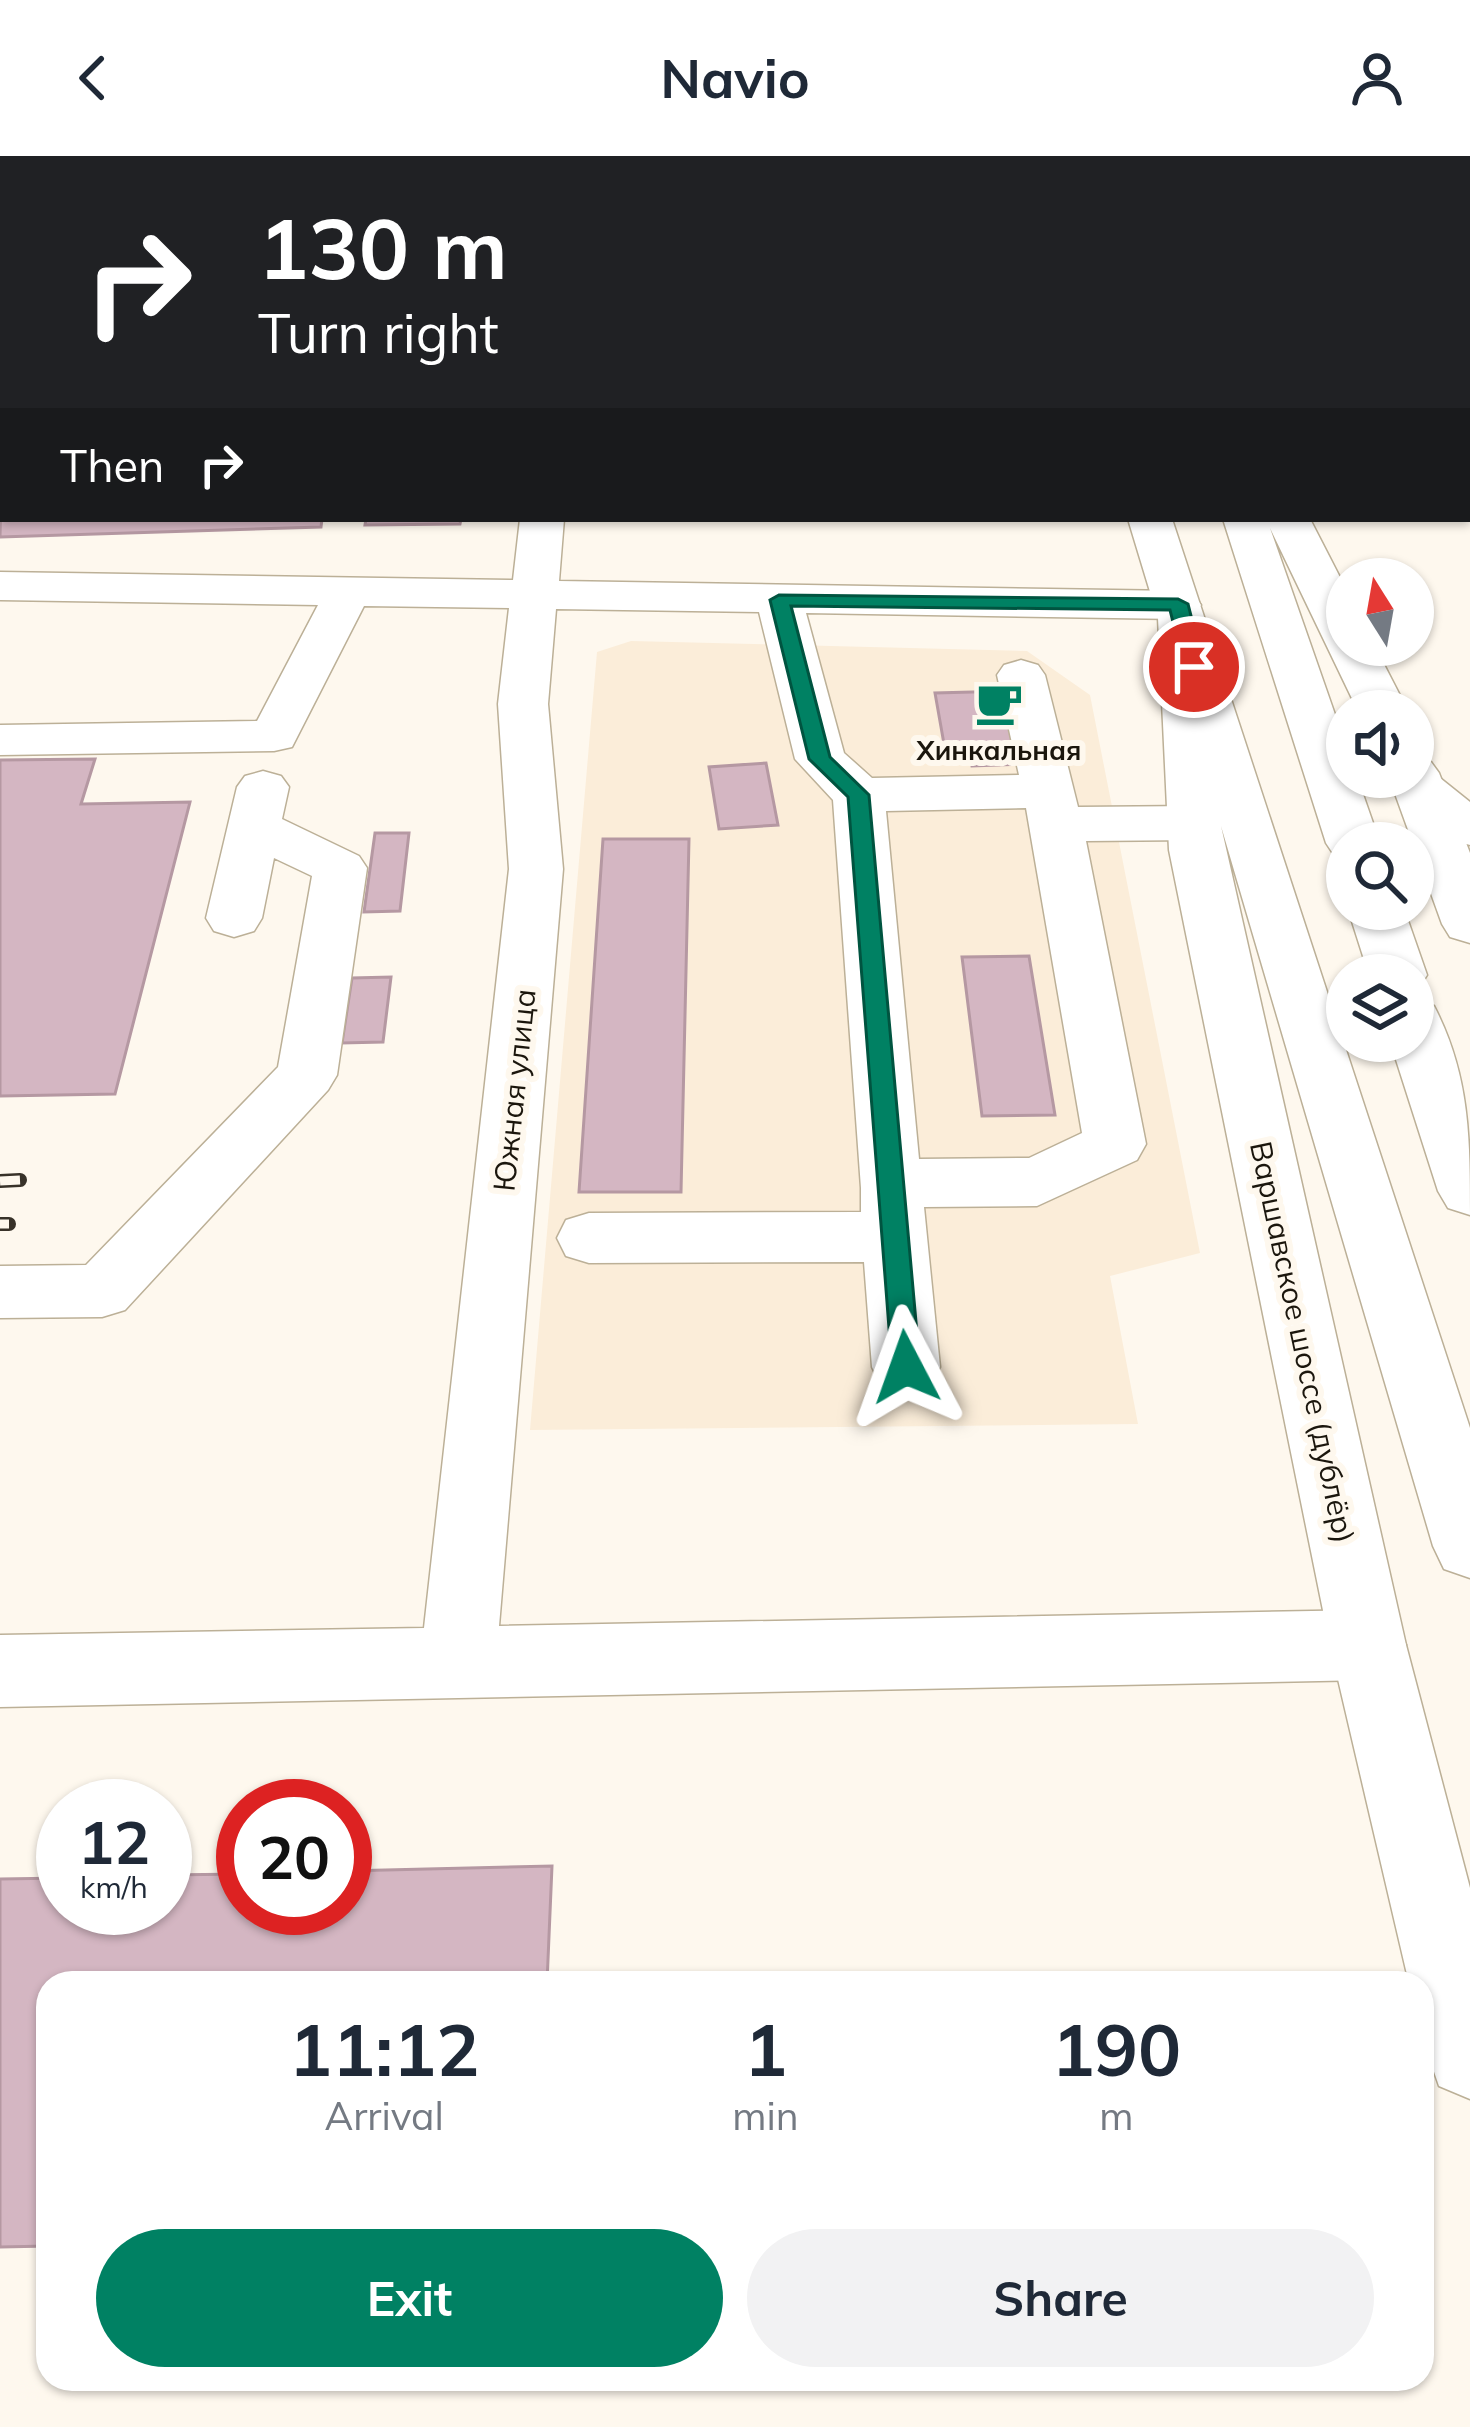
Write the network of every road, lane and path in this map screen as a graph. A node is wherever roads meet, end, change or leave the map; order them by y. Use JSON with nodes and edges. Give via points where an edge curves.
{"nodes":[{"id":1,"x":542,"y":522,"type":"edge"},
{"id":2,"x":1151,"y":522,"type":"edge"},
{"id":3,"x":1246,"y":522,"type":"edge"},
{"id":4,"x":1289,"y":522,"type":"edge"},
{"id":5,"x":0,"y":586,"type":"edge"},
{"id":6,"x":347,"y":593,"type":"junction"},
{"id":7,"x":1326,"y":596,"type":"edge"},
{"id":8,"x":535,"y":598,"type":"junction"},
{"id":9,"x":779,"y":600,"type":"junction"},
{"id":10,"x":1179,"y":614,"type":"junction"},
{"id":11,"x":1021,"y":675,"type":"dead end"},
{"id":12,"x":274,"y":736,"type":"junction"},
{"id":13,"x":0,"y":740,"type":"edge"},
{"id":14,"x":859,"y":795,"type":"junction"},
{"id":15,"x":1434,"y":797,"type":"edge"},
{"id":16,"x":1423,"y":798,"type":"edge"},
{"id":17,"x":1052,"y":807,"type":"junction"},
{"id":18,"x":1346,"y":822,"type":"edge"},
{"id":19,"x":1195,"y":823,"type":"junction"},
{"id":20,"x":254,"y":827,"type":"junction"},
{"id":21,"x":1470,"y":828,"type":"edge"},
{"id":22,"x":234,"y":918,"type":"dead end"},
{"id":23,"x":1470,"y":924,"type":"edge"},
{"id":24,"x":1427,"y":1062,"type":"edge"},
{"id":25,"x":1470,"y":1191,"type":"edge"},
{"id":26,"x":893,"y":1210,"type":"junction"},
{"id":27,"x":589,"y":1238,"type":"dead end"},
{"id":28,"x":0,"y":1292,"type":"edge"},
{"id":29,"x":906,"y":1367,"type":"dead end"},
{"id":30,"x":1470,"y":1546,"type":"edge"},
{"id":31,"x":1368,"y":1645,"type":"junction"},
{"id":32,"x":458,"y":1662,"type":"junction"},
{"id":33,"x":0,"y":1671,"type":"edge"},
{"id":34,"x":1470,"y":2055,"type":"edge"}],
"edges":[{"from":1,"to":8,"type":"main road","name":"Южная улица"},
{"from":2,"to":10,"type":"main road"},
{"from":3,"to":18,"type":"main road"},
{"from":4,"to":7,"type":"main road"},
{"from":5,"to":6,"type":"main road"},
{"from":6,"to":8,"type":"main road"},
{"from":6,"to":12,"type":"main road"},
{"from":8,"to":9,"type":"main road"},
{"from":8,"to":32,"type":"main road","name":"Южная улица","via":[[523,704],[536,869]]},
{"from":9,"to":10,"type":"main road"},
{"from":9,"to":14,"type":"main road","via":[[820,759]]},
{"from":10,"to":19,"type":"main road","name":"Варшавское шоссе (дублёр)"},
{"from":10,"to":30,"type":"main road"},
{"from":11,"to":17,"type":"main road"},
{"from":12,"to":13,"type":"main road"},
{"from":12,"to":20,"type":"main road"},
{"from":14,"to":17,"type":"main road"},
{"from":14,"to":26,"type":"main road"},
{"from":15,"to":21,"type":"main road"},
{"from":16,"to":23,"type":"main road"},
{"from":17,"to":19,"type":"main road"},
{"from":17,"to":26,"type":"main road","via":[[1115,1144],[1037,1181]]},
{"from":19,"to":31,"type":"main road","name":"Варшавское шоссе (дублёр)"},
{"from":20,"to":22,"type":"main road"},
{"from":20,"to":28,"type":"main road","via":[[340,868],[307,1075],[102,1291]]},
{"from":24,"to":25,"type":"main road"},
{"from":26,"to":27,"type":"main road"},
{"from":26,"to":29,"type":"main road"},
{"from":31,"to":32,"type":"main road"},
{"from":31,"to":34,"type":"main road","name":"Варшавское шоссе (дублёр)"},
{"from":32,"to":33,"type":"main road"}]}
